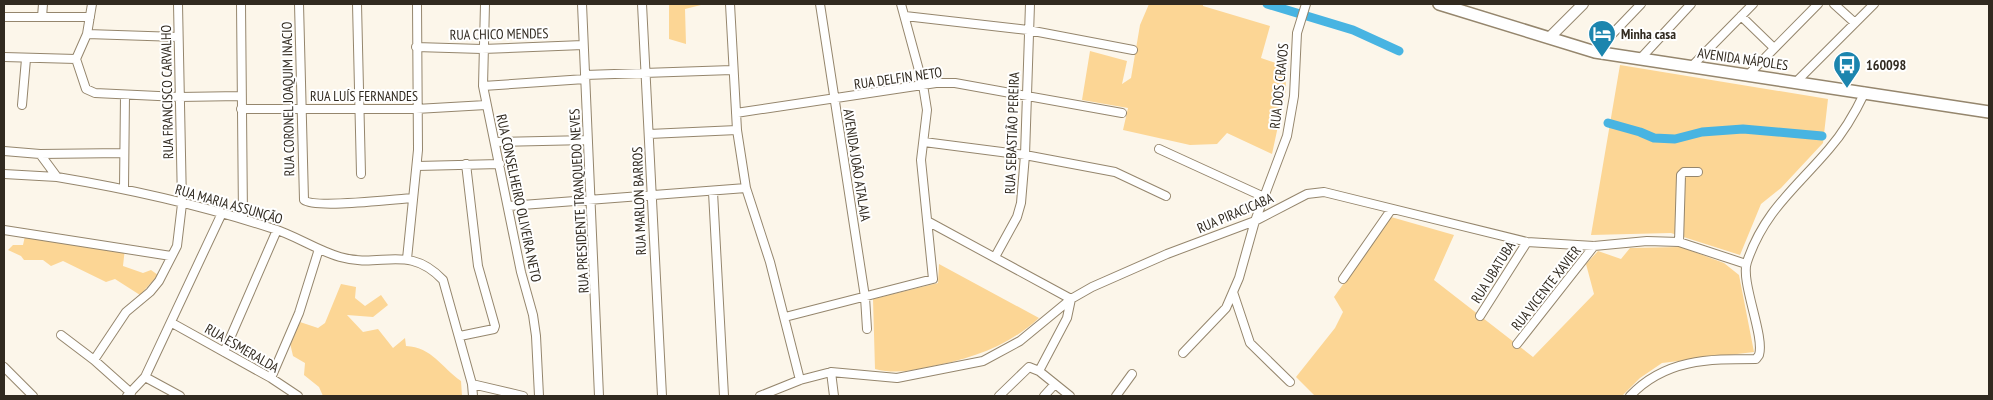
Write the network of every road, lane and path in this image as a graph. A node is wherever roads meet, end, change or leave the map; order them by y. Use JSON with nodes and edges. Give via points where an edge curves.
{"nodes":[{"id":1,"x":43,"y":4,"type":"edge"},
{"id":2,"x":92,"y":4,"type":"edge"},
{"id":3,"x":178,"y":4,"type":"edge"},
{"id":4,"x":241,"y":4,"type":"edge"},
{"id":5,"x":298,"y":4,"type":"edge"},
{"id":6,"x":357,"y":4,"type":"edge"},
{"id":7,"x":416,"y":4,"type":"edge"},
{"id":8,"x":485,"y":4,"type":"edge"},
{"id":9,"x":582,"y":4,"type":"edge"},
{"id":10,"x":642,"y":4,"type":"edge"},
{"id":11,"x":730,"y":4,"type":"edge"},
{"id":12,"x":820,"y":4,"type":"edge"},
{"id":13,"x":901,"y":4,"type":"edge"},
{"id":14,"x":1030,"y":4,"type":"edge"},
{"id":15,"x":1439,"y":4,"type":"edge"},
{"id":16,"x":1461,"y":4,"type":"edge"},
{"id":17,"x":1583,"y":4,"type":"edge"},
{"id":18,"x":1641,"y":4,"type":"edge"},
{"id":19,"x":1691,"y":4,"type":"edge"},
{"id":20,"x":1753,"y":4,"type":"edge"},
{"id":21,"x":1818,"y":4,"type":"edge"},
{"id":22,"x":1834,"y":4,"type":"edge"},
{"id":23,"x":1874,"y":4,"type":"edge"},
{"id":24,"x":1303,"y":11,"type":"edge"},
{"id":25,"x":1471,"y":14,"type":"junction"},
{"id":26,"x":905,"y":16,"type":"junction"},
{"id":27,"x":1741,"y":16,"type":"junction"},
{"id":28,"x":4,"y":17,"type":"edge"},
{"id":29,"x":42,"y":17,"type":"junction"},
{"id":30,"x":90,"y":17,"type":"junction"},
{"id":31,"x":1855,"y":23,"type":"junction"},
{"id":32,"x":1028,"y":30,"type":"junction"},
{"id":33,"x":87,"y":34,"type":"junction"},
{"id":34,"x":178,"y":37,"type":"junction"},
{"id":35,"x":1549,"y":38,"type":"junction"},
{"id":36,"x":583,"y":44,"type":"junction"},
{"id":37,"x":416,"y":47,"type":"junction"},
{"id":38,"x":1774,"y":48,"type":"junction"},
{"id":39,"x":482,"y":49,"type":"junction"},
{"id":40,"x":1132,"y":50,"type":"dead end"},
{"id":41,"x":1595,"y":52,"type":"junction"},
{"id":42,"x":4,"y":57,"type":"edge"},
{"id":43,"x":26,"y":59,"type":"junction"},
{"id":44,"x":76,"y":59,"type":"junction"},
{"id":45,"x":1640,"y":59,"type":"junction"},
{"id":46,"x":1691,"y":67,"type":"junction"},
{"id":47,"x":732,"y":70,"type":"junction"},
{"id":48,"x":646,"y":74,"type":"junction"},
{"id":49,"x":1748,"y":75,"type":"junction"},
{"id":50,"x":585,"y":77,"type":"junction"},
{"id":51,"x":1796,"y":82,"type":"junction"},
{"id":52,"x":923,"y":85,"type":"junction"},
{"id":53,"x":483,"y":86,"type":"junction"},
{"id":54,"x":1865,"y":92,"type":"junction"},
{"id":55,"x":125,"y":95,"type":"junction"},
{"id":56,"x":1026,"y":95,"type":"junction"},
{"id":57,"x":241,"y":96,"type":"junction"},
{"id":58,"x":179,"y":97,"type":"junction"},
{"id":59,"x":834,"y":100,"type":"junction"},
{"id":60,"x":22,"y":105,"type":"dead end"},
{"id":61,"x":486,"y":105,"type":"junction"},
{"id":62,"x":359,"y":108,"type":"junction"},
{"id":63,"x":241,"y":109,"type":"junction"},
{"id":64,"x":300,"y":109,"type":"junction"},
{"id":65,"x":416,"y":109,"type":"junction"},
{"id":66,"x":736,"y":112,"type":"junction"},
{"id":67,"x":1989,"y":112,"type":"edge"},
{"id":68,"x":1122,"y":113,"type":"dead end"},
{"id":69,"x":737,"y":130,"type":"junction"},
{"id":70,"x":649,"y":134,"type":"junction"},
{"id":71,"x":588,"y":140,"type":"junction"},
{"id":72,"x":495,"y":142,"type":"junction"},
{"id":73,"x":924,"y":142,"type":"junction"},
{"id":74,"x":1159,"y":149,"type":"dead end"},
{"id":75,"x":4,"y":151,"type":"edge"},
{"id":76,"x":124,"y":153,"type":"junction"},
{"id":77,"x":40,"y":154,"type":"junction"},
{"id":78,"x":1025,"y":155,"type":"junction"},
{"id":79,"x":466,"y":164,"type":"junction"},
{"id":80,"x":500,"y":164,"type":"junction"},
{"id":81,"x":417,"y":166,"type":"junction"},
{"id":82,"x":1698,"y":172,"type":"dead end"},
{"id":83,"x":4,"y":174,"type":"edge"},
{"id":84,"x":361,"y":174,"type":"dead end"},
{"id":85,"x":57,"y":177,"type":"junction"},
{"id":86,"x":124,"y":188,"type":"junction"},
{"id":87,"x":746,"y":188,"type":"junction"},
{"id":88,"x":713,"y":192,"type":"junction"},
{"id":89,"x":651,"y":196,"type":"junction"},
{"id":90,"x":1166,"y":196,"type":"dead end"},
{"id":91,"x":1264,"y":197,"type":"junction"},
{"id":92,"x":413,"y":198,"type":"junction"},
{"id":93,"x":590,"y":199,"type":"junction"},
{"id":94,"x":182,"y":204,"type":"junction"},
{"id":95,"x":509,"y":206,"type":"junction"},
{"id":96,"x":1391,"y":210,"type":"junction"},
{"id":97,"x":222,"y":213,"type":"junction"},
{"id":98,"x":242,"y":218,"type":"junction"},
{"id":99,"x":1255,"y":221,"type":"junction"},
{"id":100,"x":929,"y":222,"type":"junction"},
{"id":101,"x":4,"y":230,"type":"edge"},
{"id":102,"x":277,"y":230,"type":"junction"},
{"id":103,"x":1527,"y":242,"type":"junction"},
{"id":104,"x":1679,"y":242,"type":"junction"},
{"id":105,"x":1594,"y":246,"type":"junction"},
{"id":106,"x":319,"y":249,"type":"junction"},
{"id":107,"x":172,"y":256,"type":"junction"},
{"id":108,"x":995,"y":257,"type":"junction"},
{"id":109,"x":407,"y":259,"type":"junction"},
{"id":110,"x":1746,"y":264,"type":"junction"},
{"id":111,"x":1343,"y":279,"type":"dead end"},
{"id":112,"x":1233,"y":292,"type":"junction"},
{"id":113,"x":865,"y":297,"type":"junction"},
{"id":114,"x":1070,"y":299,"type":"junction"},
{"id":115,"x":1480,"y":316,"type":"dead end"},
{"id":116,"x":785,"y":317,"type":"junction"},
{"id":117,"x":172,"y":323,"type":"junction"},
{"id":118,"x":867,"y":329,"type":"dead end"},
{"id":119,"x":60,"y":335,"type":"dead end"},
{"id":120,"x":460,"y":336,"type":"junction"},
{"id":121,"x":1518,"y":344,"type":"dead end"},
{"id":122,"x":224,"y":352,"type":"junction"},
{"id":123,"x":1183,"y":353,"type":"dead end"},
{"id":124,"x":94,"y":360,"type":"junction"},
{"id":125,"x":4,"y":367,"type":"edge"},
{"id":126,"x":1035,"y":369,"type":"junction"},
{"id":127,"x":831,"y":372,"type":"junction"},
{"id":128,"x":1132,"y":374,"type":"dead end"},
{"id":129,"x":145,"y":377,"type":"junction"},
{"id":130,"x":271,"y":378,"type":"junction"},
{"id":131,"x":800,"y":380,"type":"junction"},
{"id":132,"x":1290,"y":382,"type":"dead end"},
{"id":133,"x":472,"y":384,"type":"junction"},
{"id":134,"x":1054,"y":385,"type":"junction"},
{"id":135,"x":129,"y":394,"type":"edge"},
{"id":136,"x":32,"y":396,"type":"edge"},
{"id":137,"x":180,"y":396,"type":"edge"},
{"id":138,"x":298,"y":396,"type":"edge"},
{"id":139,"x":474,"y":396,"type":"edge"},
{"id":140,"x":523,"y":396,"type":"edge"},
{"id":141,"x":538,"y":396,"type":"edge"},
{"id":142,"x":600,"y":396,"type":"edge"},
{"id":143,"x":662,"y":396,"type":"edge"},
{"id":144,"x":724,"y":396,"type":"edge"},
{"id":145,"x":760,"y":396,"type":"edge"},
{"id":146,"x":834,"y":396,"type":"edge"},
{"id":147,"x":999,"y":396,"type":"edge"},
{"id":148,"x":1044,"y":396,"type":"edge"},
{"id":149,"x":1070,"y":396,"type":"edge"},
{"id":150,"x":1116,"y":396,"type":"edge"},
{"id":151,"x":1630,"y":396,"type":"edge"}],
"edges":[{"from":1,"to":29,"type":"street"},
{"from":2,"to":30,"type":"street"},
{"from":3,"to":34,"type":"street","name":"RUA FRANCISCO CARVALHO"},
{"from":4,"to":57,"type":"street"},
{"from":5,"to":64,"type":"street","name":"RUA CORONEL JOAQUIM INACIO"},
{"from":6,"to":62,"type":"street"},
{"from":7,"to":37,"type":"street"},
{"from":8,"to":39,"type":"street","name":"RUA CONSELHEIRO OLIVEIRA NETO"},
{"from":9,"to":36,"type":"street","name":"RUA PRESIDENTE TRANQUEDO NEVES"},
{"from":10,"to":48,"type":"street","name":"RUA MARLON BARROS"},
{"from":11,"to":47,"type":"street"},
{"from":12,"to":59,"type":"street","name":"AVENIDA JOÃO ATALAIA"},
{"from":13,"to":26,"type":"street"},
{"from":14,"to":32,"type":"street","name":"RUA SEBASTIÃO PEREIRA"},
{"from":15,"to":25,"type":"main road","name":"AVENIDA NÁPOLES"},
{"from":16,"to":25,"type":"street"},
{"from":17,"to":35,"type":"street"},
{"from":18,"to":41,"type":"street"},
{"from":19,"to":45,"type":"street"},
{"from":20,"to":27,"type":"street"},
{"from":21,"to":38,"type":"street"},
{"from":22,"to":31,"type":"street"},
{"from":23,"to":31,"type":"street"},
{"from":24,"to":91,"type":"street","name":"RUA DOS CRAVOS","via":[[1287,136]]},
{"from":25,"to":35,"type":"main road","name":"AVENIDA NÁPOLES"},
{"from":26,"to":32,"type":"street"},
{"from":26,"to":52,"type":"street"},
{"from":27,"to":38,"type":"street"},
{"from":27,"to":46,"type":"street"},
{"from":28,"to":29,"type":"street"},
{"from":29,"to":30,"type":"street"},
{"from":30,"to":33,"type":"street"},
{"from":31,"to":51,"type":"street"},
{"from":32,"to":40,"type":"street"},
{"from":32,"to":56,"type":"street","name":"RUA SEBASTIÃO PEREIRA"},
{"from":33,"to":34,"type":"street"},
{"from":33,"to":44,"type":"street"},
{"from":34,"to":58,"type":"street","name":"RUA FRANCISCO CARVALHO"},
{"from":35,"to":41,"type":"main road","name":"AVENIDA NÁPOLES"},
{"from":36,"to":39,"type":"street","name":"RUA CHICO MENDES"},
{"from":36,"to":50,"type":"street","name":"RUA PRESIDENTE TRANQUEDO NEVES"},
{"from":37,"to":39,"type":"street","name":"RUA CHICO MENDES"},
{"from":37,"to":65,"type":"street"},
{"from":38,"to":49,"type":"street"},
{"from":39,"to":53,"type":"street","name":"RUA CONSELHEIRO OLIVEIRA NETO"},
{"from":41,"to":45,"type":"main road","name":"AVENIDA NÁPOLES"},
{"from":42,"to":43,"type":"street"},
{"from":43,"to":44,"type":"street"},
{"from":43,"to":60,"type":"street"},
{"from":44,"to":55,"type":"street","via":[[86,89],[95,93]]},
{"from":45,"to":46,"type":"main road","name":"AVENIDA NÁPOLES"},
{"from":46,"to":49,"type":"main road","name":"AVENIDA NÁPOLES"},
{"from":47,"to":48,"type":"street"},
{"from":47,"to":66,"type":"street"},
{"from":48,"to":50,"type":"street"},
{"from":48,"to":70,"type":"street","name":"RUA MARLON BARROS"},
{"from":49,"to":51,"type":"main road","name":"AVENIDA NÁPOLES"},
{"from":50,"to":53,"type":"street"},
{"from":50,"to":71,"type":"street","name":"RUA PRESIDENTE TRANQUEDO NEVES"},
{"from":51,"to":54,"type":"main road","name":"AVENIDA NÁPOLES"},
{"from":52,"to":56,"type":"street","name":"RUA DELFIN NETO","via":[[955,83]]},
{"from":52,"to":59,"type":"street","name":"RUA DELFIN NETO"},
{"from":52,"to":73,"type":"street","via":[[928,122]]},
{"from":53,"to":61,"type":"street","name":"RUA CONSELHEIRO OLIVEIRA NETO"},
{"from":54,"to":67,"type":"main road","name":"AVENIDA NÁPOLES"},
{"from":54,"to":110,"type":"street","via":[[1850,122],[1834,143],[1764,222]]},
{"from":55,"to":58,"type":"street"},
{"from":55,"to":76,"type":"street"},
{"from":56,"to":68,"type":"street","name":"RUA DELFIN NETO"},
{"from":56,"to":78,"type":"street","name":"RUA SEBASTIÃO PEREIRA"},
{"from":57,"to":58,"type":"street"},
{"from":57,"to":63,"type":"street"},
{"from":58,"to":94,"type":"street","name":"RUA FRANCISCO CARVALHO"},
{"from":59,"to":66,"type":"street","name":"RUA DELFIN NETO"},
{"from":59,"to":113,"type":"street","name":"AVENIDA JOÃO ATALAIA"},
{"from":61,"to":65,"type":"street","name":"RUA LUÍS FERNANDES"},
{"from":61,"to":72,"type":"street","name":"RUA CONSELHEIRO OLIVEIRA NETO"},
{"from":62,"to":64,"type":"street","name":"RUA LUÍS FERNANDES"},
{"from":62,"to":65,"type":"street","name":"RUA LUÍS FERNANDES"},
{"from":62,"to":84,"type":"street"},
{"from":63,"to":64,"type":"street","name":"RUA LUÍS FERNANDES"},
{"from":63,"to":98,"type":"street"},
{"from":64,"to":92,"type":"street","name":"RUA CORONEL JOAQUIM INACIO","via":[[304,200],[309,203]]},
{"from":65,"to":81,"type":"street"},
{"from":66,"to":69,"type":"street"},
{"from":69,"to":70,"type":"street"},
{"from":69,"to":87,"type":"street"},
{"from":70,"to":89,"type":"street","name":"RUA MARLON BARROS"},
{"from":71,"to":72,"type":"street"},
{"from":71,"to":93,"type":"street","name":"RUA PRESIDENTE TRANQUEDO NEVES"},
{"from":72,"to":80,"type":"street","name":"RUA CONSELHEIRO OLIVEIRA NETO"},
{"from":73,"to":78,"type":"street"},
{"from":73,"to":100,"type":"street","via":[[922,185]]},
{"from":74,"to":91,"type":"street"},
{"from":75,"to":77,"type":"street"},
{"from":76,"to":77,"type":"street"},
{"from":76,"to":86,"type":"street"},
{"from":77,"to":85,"type":"street"},
{"from":78,"to":90,"type":"street","via":[[1115,172]]},
{"from":78,"to":108,"type":"street","name":"RUA SEBASTIÃO PEREIRA","via":[[1020,211]]},
{"from":79,"to":80,"type":"street"},
{"from":79,"to":81,"type":"street"},
{"from":79,"to":120,"type":"street","via":[[478,266],[495,326],[494,329]]},
{"from":80,"to":95,"type":"street","name":"RUA CONSELHEIRO OLIVEIRA NETO"},
{"from":81,"to":92,"type":"street"},
{"from":82,"to":104,"type":"street","via":[[1681,175]]},
{"from":83,"to":85,"type":"street","name":"RUA MARIA ASSUNÇÃO"},
{"from":85,"to":86,"type":"street","name":"RUA MARIA ASSUNÇÃO"},
{"from":86,"to":94,"type":"street","name":"RUA MARIA ASSUNÇÃO"},
{"from":87,"to":88,"type":"street"},
{"from":87,"to":116,"type":"street"},
{"from":88,"to":89,"type":"street"},
{"from":88,"to":144,"type":"street"},
{"from":89,"to":93,"type":"street"},
{"from":89,"to":143,"type":"street","name":"RUA MARLON BARROS"},
{"from":91,"to":99,"type":"street","name":"RUA DOS CRAVOS"},
{"from":92,"to":109,"type":"street"},
{"from":93,"to":95,"type":"street"},
{"from":93,"to":142,"type":"street","name":"RUA PRESIDENTE TRANQUEDO NEVES"},
{"from":94,"to":97,"type":"street","name":"RUA MARIA ASSUNÇÃO"},
{"from":94,"to":107,"type":"street","name":"RUA FRANCISCO CARVALHO","via":[[180,231]]},
{"from":95,"to":141,"type":"street","name":"RUA CONSELHEIRO OLIVEIRA NETO","via":[[536,336]]},
{"from":96,"to":99,"type":"street","name":"RUA PIRACICABA","via":[[1315,192]]},
{"from":96,"to":103,"type":"street","name":"RUA PIRACICABA"},
{"from":96,"to":111,"type":"street"},
{"from":97,"to":98,"type":"street","name":"RUA MARIA ASSUNÇÃO"},
{"from":97,"to":117,"type":"street"},
{"from":98,"to":102,"type":"street","name":"RUA MARIA ASSUNÇÃO"},
{"from":99,"to":112,"type":"street","name":"RUA DOS CRAVOS"},
{"from":99,"to":114,"type":"street","name":"RUA PIRACICABA","via":[[1167,254]]},
{"from":100,"to":108,"type":"street"},
{"from":100,"to":113,"type":"street","via":[[932,281]]},
{"from":101,"to":107,"type":"street"},
{"from":102,"to":106,"type":"street","name":"RUA MARIA ASSUNÇÃO"},
{"from":102,"to":122,"type":"street"},
{"from":103,"to":105,"type":"street","name":"RUA PIRACICABA"},
{"from":103,"to":115,"type":"street","name":"RUA UBATUBA"},
{"from":104,"to":105,"type":"street","name":"RUA PIRACICABA","via":[[1646,241]]},
{"from":104,"to":110,"type":"street","name":"RUA PIRACICABA"},
{"from":105,"to":121,"type":"street","name":"RUA VICENTE XAVIER"},
{"from":106,"to":109,"type":"street","name":"RUA MARIA ASSUNÇÃO","via":[[351,259]]},
{"from":106,"to":130,"type":"street","via":[[298,313]]},
{"from":107,"to":124,"type":"street","name":"RUA FRANCISCO CARVALHO","via":[[159,281],[126,312]]},
{"from":108,"to":114,"type":"street"},
{"from":109,"to":120,"type":"street","name":"RUA MARIA ASSUNÇÃO","via":[[432,268],[443,280]]},
{"from":110,"to":151,"type":"street","via":[[1760,352],[1756,359],[1718,359],[1672,367],[1653,375]]},
{"from":112,"to":123,"type":"street","name":"RUA DOS CRAVOS","via":[[1226,308]]},
{"from":112,"to":132,"type":"street","via":[[1250,344]]},
{"from":113,"to":116,"type":"street"},
{"from":113,"to":118,"type":"street","name":"AVENIDA JOÃO ATALAIA"},
{"from":114,"to":126,"type":"street","via":[[1067,318]]},
{"from":114,"to":127,"type":"street","name":"RUA PIRACICABA","via":[[1020,341],[983,361],[897,378]]},
{"from":116,"to":131,"type":"street"},
{"from":117,"to":122,"type":"street","name":"RUA ESMERALDA"},
{"from":117,"to":129,"type":"street"},
{"from":119,"to":124,"type":"street"},
{"from":120,"to":133,"type":"street","name":"RUA MARIA ASSUNÇÃO"},
{"from":122,"to":130,"type":"street","name":"RUA ESMERALDA"},
{"from":124,"to":135,"type":"street"},
{"from":125,"to":136,"type":"street"},
{"from":126,"to":134,"type":"street"},
{"from":126,"to":147,"type":"street","via":[[1026,368]]},
{"from":127,"to":131,"type":"street","name":"RUA PIRACICABA"},
{"from":127,"to":146,"type":"street"},
{"from":128,"to":150,"type":"street"},
{"from":129,"to":135,"type":"street"},
{"from":129,"to":137,"type":"street"},
{"from":130,"to":138,"type":"street","name":"RUA ESMERALDA"},
{"from":131,"to":145,"type":"street","name":"RUA PIRACICABA"},
{"from":133,"to":139,"type":"street","name":"RUA MARIA ASSUNÇÃO"},
{"from":133,"to":140,"type":"street"},
{"from":134,"to":148,"type":"street"},
{"from":134,"to":149,"type":"street"}]}
